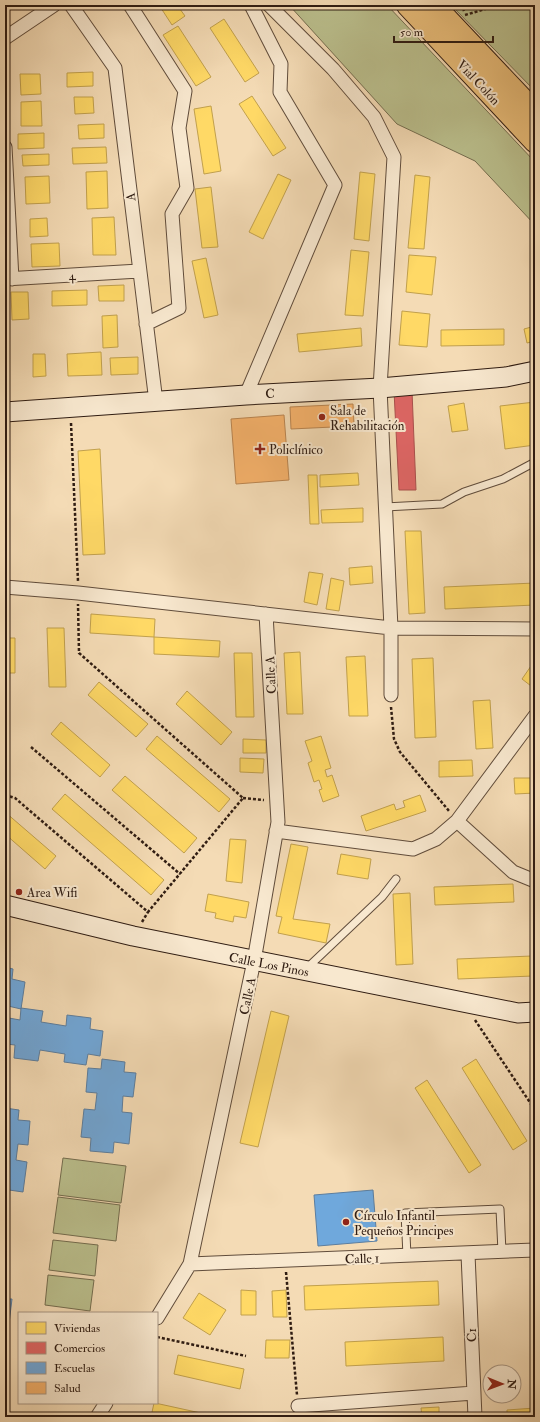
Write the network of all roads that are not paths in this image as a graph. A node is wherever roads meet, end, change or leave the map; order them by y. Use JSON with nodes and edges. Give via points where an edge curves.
{"nodes":[{"id":1,"x":54,"y":5,"type":"edge"},
{"id":2,"x":71,"y":5,"type":"edge"},
{"id":3,"x":130,"y":5,"type":"edge"},
{"id":4,"x":251,"y":5,"type":"edge"},
{"id":5,"x":269,"y":5,"type":"edge"},
{"id":6,"x":407,"y":5,"type":"edge"},
{"id":7,"x":434,"y":5,"type":"edge"},
{"id":8,"x":5,"y":38,"type":"edge"},
{"id":9,"x":535,"y":112,"type":"edge"},
{"id":10,"x":535,"y":142,"type":"edge"},
{"id":11,"x":5,"y":147,"type":"edge"},
{"id":12,"x":139,"y":271,"type":"junction"},
{"id":13,"x":8,"y":279,"type":"edge"},
{"id":14,"x":146,"y":324,"type":"junction"},
{"id":15,"x":535,"y":371,"type":"edge"},
{"id":16,"x":380,"y":388,"type":"junction"},
{"id":17,"x":246,"y":395,"type":"junction"},
{"id":18,"x":156,"y":402,"type":"junction"},
{"id":19,"x":5,"y":412,"type":"edge"},
{"id":20,"x":535,"y":462,"type":"edge"},
{"id":21,"x":385,"y":507,"type":"junction"},
{"id":22,"x":5,"y":587,"type":"edge"},
{"id":23,"x":266,"y":614,"type":"junction"},
{"id":24,"x":391,"y":628,"type":"junction"},
{"id":25,"x":535,"y":629,"type":"edge"},
{"id":26,"x":391,"y":695,"type":"road end"},
{"id":27,"x":535,"y":716,"type":"edge"},
{"id":28,"x":457,"y":821,"type":"junction"},
{"id":29,"x":276,"y":831,"type":"junction"},
{"id":30,"x":396,"y":879,"type":"dead end"},
{"id":31,"x":535,"y":881,"type":"edge"},
{"id":32,"x":5,"y":905,"type":"edge"},
{"id":33,"x":254,"y":961,"type":"junction"},
{"id":34,"x":305,"y":971,"type":"junction"},
{"id":35,"x":535,"y":1012,"type":"edge"},
{"id":36,"x":535,"y":1250,"type":"edge"},
{"id":37,"x":502,"y":1252,"type":"junction"},
{"id":38,"x":468,"y":1254,"type":"junction"},
{"id":39,"x":407,"y":1256,"type":"junction"},
{"id":40,"x":190,"y":1264,"type":"junction"},
{"id":41,"x":158,"y":1316,"type":"edge"},
{"id":42,"x":474,"y":1393,"type":"junction"},
{"id":43,"x":105,"y":1404,"type":"edge"},
{"id":44,"x":298,"y":1406,"type":"road end"},
{"id":45,"x":97,"y":1417,"type":"edge"},
{"id":46,"x":475,"y":1417,"type":"edge"}],
"edges":[{"from":1,"to":8,"type":"street"},
{"from":2,"to":12,"type":"street","name":"A","via":[[114,68]]},
{"from":3,"to":14,"type":"street","via":[[185,91],[179,128],[187,188],[172,214],[179,308]]},
{"from":4,"to":17,"type":"street","via":[[281,64],[280,92],[335,185]]},
{"from":5,"to":16,"type":"street","via":[[374,116],[394,157]]},
{"from":6,"to":10,"type":"main road","name":"Vial Colón"},
{"from":7,"to":9,"type":"main road","name":"Vial Colón"},
{"from":11,"to":13,"type":"street"},
{"from":12,"to":13,"type":"street","name":"4"},
{"from":12,"to":14,"type":"street","name":"A"},
{"from":14,"to":18,"type":"street","name":"A"},
{"from":15,"to":16,"type":"street","name":"C","via":[[506,377]]},
{"from":16,"to":17,"type":"street","name":"C"},
{"from":16,"to":21,"type":"street"},
{"from":17,"to":18,"type":"street","name":"C"},
{"from":18,"to":19,"type":"street","name":"C"},
{"from":20,"to":21,"type":"lane","via":[[442,504]]},
{"from":21,"to":24,"type":"street"},
{"from":22,"to":23,"type":"street"},
{"from":23,"to":24,"type":"street"},
{"from":23,"to":29,"type":"street","name":"Calle A","via":[[278,822]]},
{"from":24,"to":25,"type":"street"},
{"from":24,"to":26,"type":"street"},
{"from":27,"to":28,"type":"street"},
{"from":28,"to":29,"type":"street","via":[[436,839],[413,849]]},
{"from":28,"to":31,"type":"street","via":[[513,872]]},
{"from":29,"to":33,"type":"street","name":"Calle A"},
{"from":30,"to":34,"type":"lane","via":[[382,896]]},
{"from":32,"to":33,"type":"street","name":"Calle Los Pinos","via":[[133,936]]},
{"from":33,"to":34,"type":"street","name":"Calle Los Pinos"},
{"from":33,"to":40,"type":"street","name":"Calle A"},
{"from":34,"to":35,"type":"street","name":"Calle Los Pinos","via":[[518,1012]]},
{"from":36,"to":37,"type":"street","name":"Calle 1"},
{"from":37,"to":38,"type":"street","name":"Calle 1"},
{"from":37,"to":39,"type":"lane","via":[[500,1209],[404,1213]]},
{"from":38,"to":39,"type":"street","name":"Calle 1"},
{"from":38,"to":42,"type":"street","name":"C1"},
{"from":39,"to":40,"type":"street","name":"Calle 1"},
{"from":40,"to":41,"type":"street","name":"Calle A"},
{"from":42,"to":44,"type":"street"},
{"from":42,"to":46,"type":"street","name":"C1"},
{"from":43,"to":45,"type":"street"}]}
